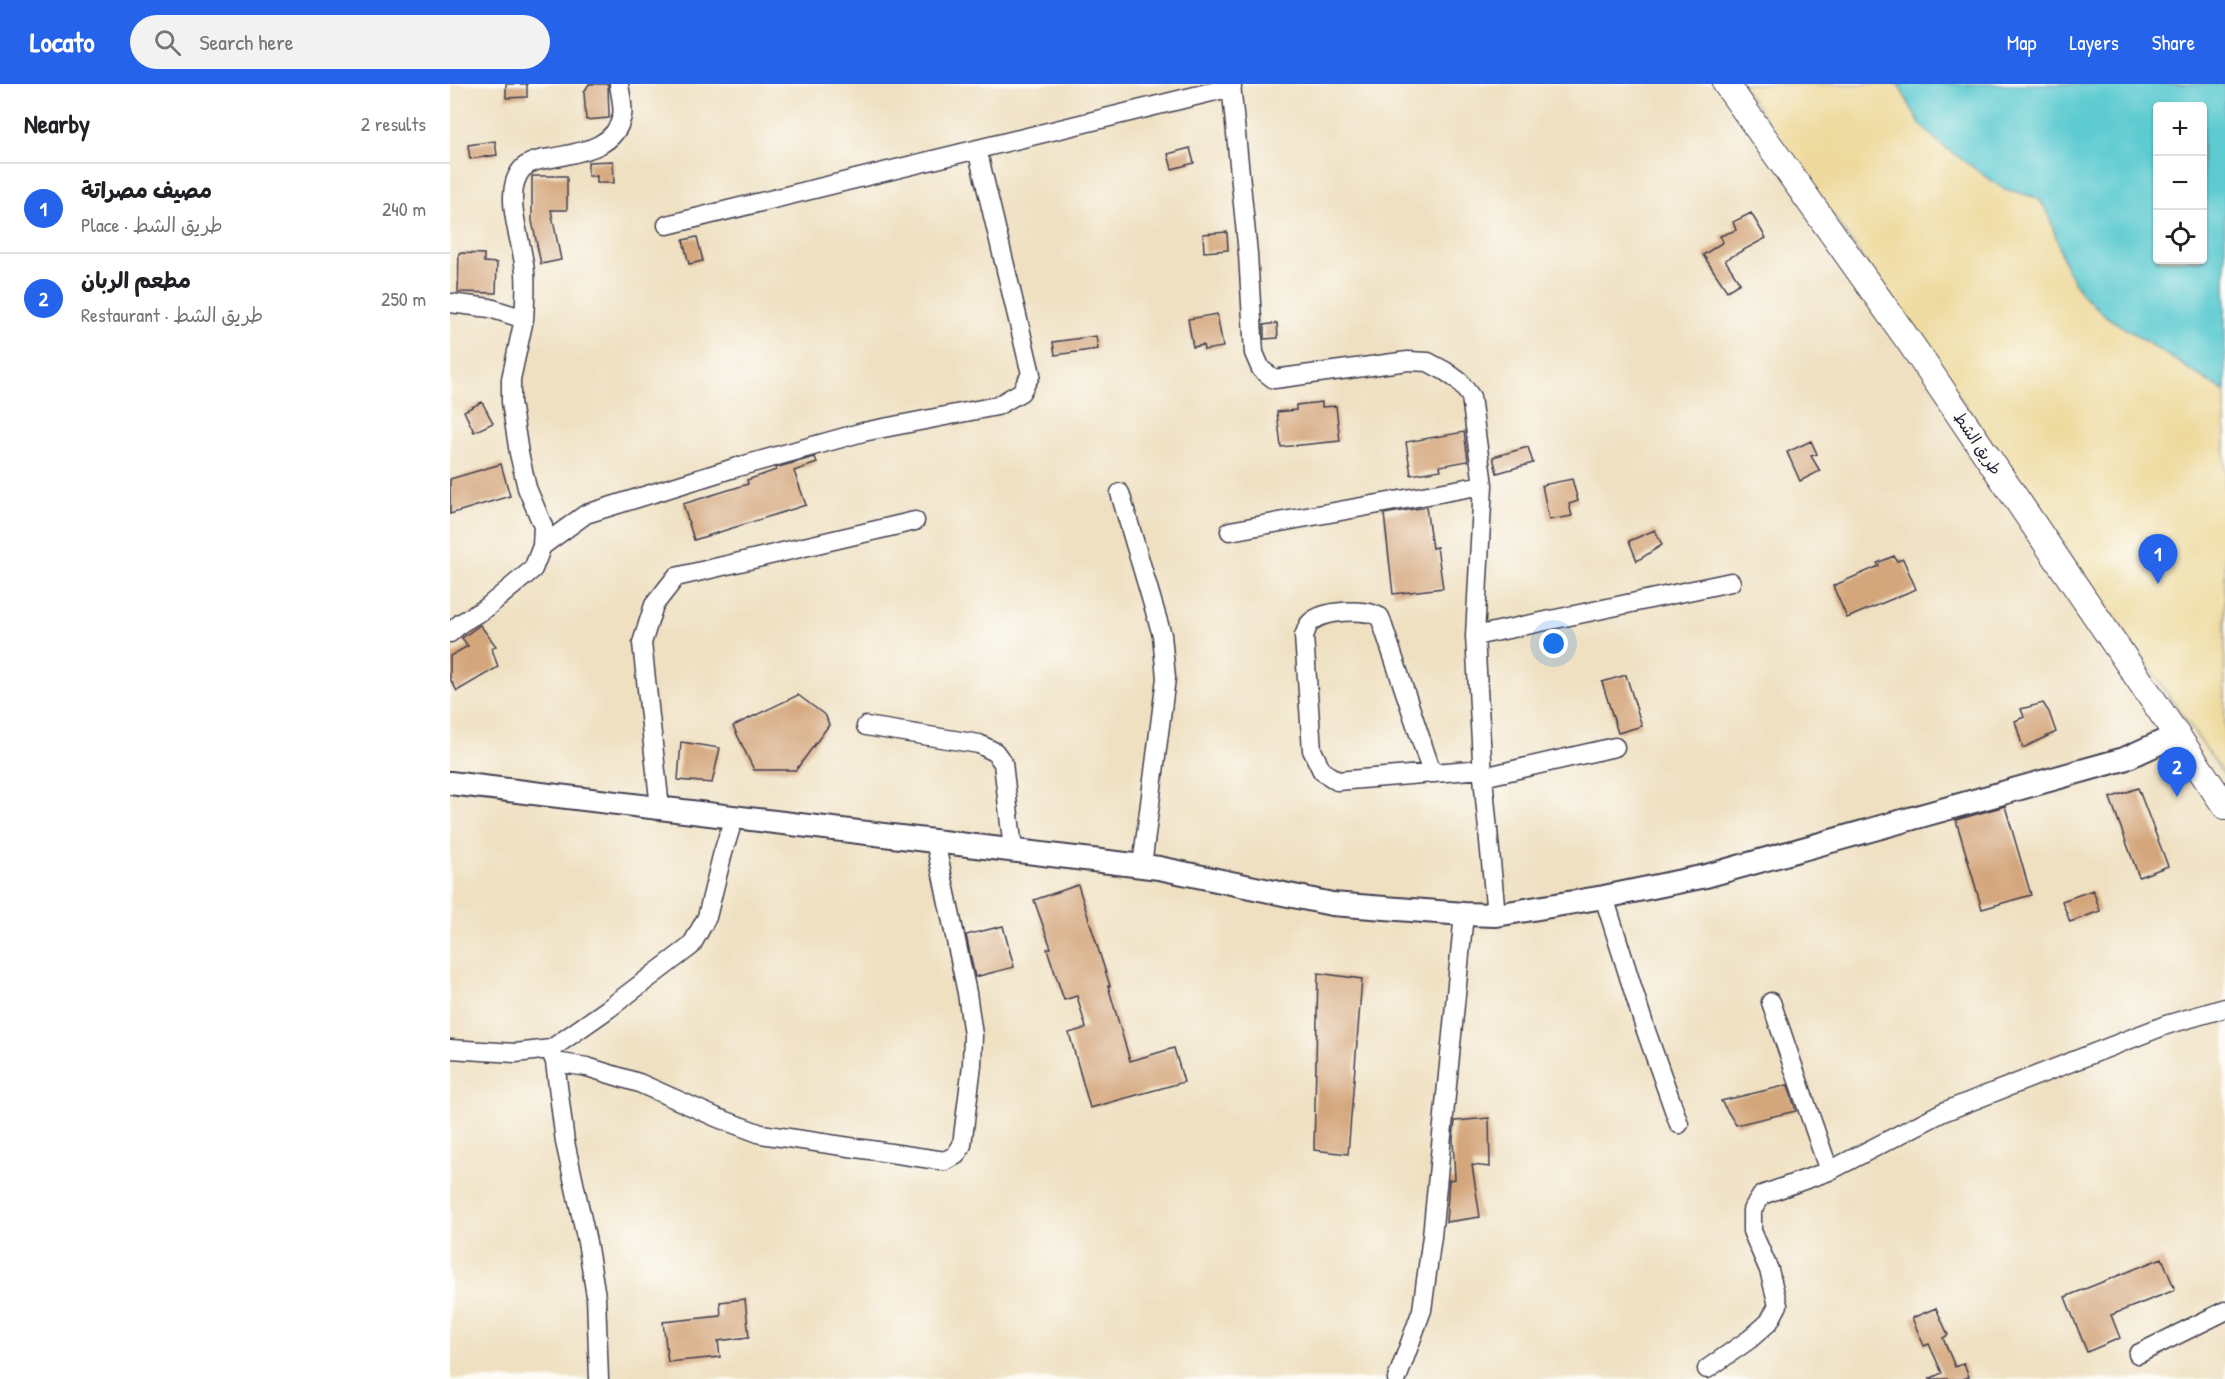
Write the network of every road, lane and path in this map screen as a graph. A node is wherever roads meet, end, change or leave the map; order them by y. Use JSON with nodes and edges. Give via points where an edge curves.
{"nodes":[{"id":1,"x":619,"y":84,"type":"edge"},
{"id":2,"x":1726,"y":84,"type":"edge"},
{"id":3,"x":1232,"y":85,"type":"edge"},
{"id":4,"x":977,"y":149,"type":"junction"},
{"id":5,"x":667,"y":225,"type":"dead end"},
{"id":6,"x":450,"y":303,"type":"edge"},
{"id":7,"x":524,"y":319,"type":"junction"},
{"id":8,"x":1483,"y":485,"type":"junction"},
{"id":9,"x":1119,"y":493,"type":"dead end"},
{"id":10,"x":915,"y":521,"type":"dead end"},
{"id":11,"x":1230,"y":531,"type":"dead end"},
{"id":12,"x":542,"y":546,"type":"junction"},
{"id":13,"x":1731,"y":582,"type":"dead end"},
{"id":14,"x":450,"y":633,"type":"edge"},
{"id":15,"x":1475,"y":636,"type":"junction"},
{"id":16,"x":866,"y":726,"type":"dead end"},
{"id":17,"x":2176,"y":735,"type":"junction"},
{"id":18,"x":1615,"y":747,"type":"dead end"},
{"id":19,"x":1432,"y":773,"type":"junction"},
{"id":20,"x":1482,"y":773,"type":"junction"},
{"id":21,"x":450,"y":783,"type":"edge"},
{"id":22,"x":2225,"y":806,"type":"edge"},
{"id":23,"x":660,"y":808,"type":"junction"},
{"id":24,"x":734,"y":817,"type":"junction"},
{"id":25,"x":935,"y":841,"type":"junction"},
{"id":26,"x":1013,"y":850,"type":"junction"},
{"id":27,"x":1142,"y":866,"type":"junction"},
{"id":28,"x":1604,"y":897,"type":"junction"},
{"id":29,"x":1464,"y":915,"type":"junction"},
{"id":30,"x":1497,"y":915,"type":"junction"},
{"id":31,"x":1771,"y":1002,"type":"dead end"},
{"id":32,"x":2225,"y":1008,"type":"edge"},
{"id":33,"x":450,"y":1049,"type":"edge"},
{"id":34,"x":553,"y":1056,"type":"junction"},
{"id":35,"x":1679,"y":1124,"type":"dead end"},
{"id":36,"x":1829,"y":1171,"type":"junction"},
{"id":37,"x":2225,"y":1311,"type":"edge"},
{"id":38,"x":2138,"y":1354,"type":"dead end"},
{"id":39,"x":1707,"y":1369,"type":"dead end"},
{"id":40,"x":599,"y":1379,"type":"edge"},
{"id":41,"x":1397,"y":1379,"type":"edge"}],
"edges":[{"from":1,"to":7,"type":"street","via":[[622,116],[612,139],[586,151],[537,160],[522,169],[516,183],[516,229],[524,264]]},
{"from":2,"to":17,"type":"main road","name":"طريق الشط","via":[[1913,348]]},
{"from":3,"to":4,"type":"street"},
{"from":3,"to":8,"type":"street","via":[[1254,353],[1261,369],[1274,379],[1408,361],[1428,362],[1459,381],[1471,397]]},
{"from":4,"to":5,"type":"street"},
{"from":4,"to":12,"type":"street","via":[[1031,374],[1021,392],[997,406],[862,432],[586,514]]},
{"from":6,"to":7,"type":"street","via":[[490,308]]},
{"from":7,"to":12,"type":"street","via":[[511,379],[511,402],[527,488],[543,526]]},
{"from":8,"to":11,"type":"street"},
{"from":8,"to":15,"type":"street"},
{"from":9,"to":27,"type":"street","via":[[1162,634],[1166,678]]},
{"from":10,"to":23,"type":"street","via":[[676,577],[654,605],[642,643]]},
{"from":12,"to":14,"type":"street","via":[[533,569]]},
{"from":13,"to":15,"type":"street"},
{"from":15,"to":20,"type":"street"},
{"from":16,"to":26,"type":"street","via":[[979,744],[995,752],[1003,763]]},
{"from":17,"to":22,"type":"main road","name":"طريق الشط"},
{"from":17,"to":28,"type":"street","via":[[2124,759],[1706,876]]},
{"from":18,"to":20,"type":"street"},
{"from":19,"to":19,"type":"street","via":[[1337,781],[1322,771],[1312,750],[1304,636],[1309,624],[1321,616],[1363,610],[1380,617]]},
{"from":19,"to":20,"type":"street"},
{"from":20,"to":30,"type":"street"},
{"from":21,"to":23,"type":"street"},
{"from":23,"to":24,"type":"street"},
{"from":24,"to":25,"type":"street"},
{"from":24,"to":34,"type":"street","via":[[707,917],[691,946]]},
{"from":25,"to":26,"type":"street"},
{"from":25,"to":34,"type":"street","via":[[973,1035],[962,1145],[956,1155],[945,1161],[761,1134],[639,1083]]},
{"from":26,"to":27,"type":"street"},
{"from":27,"to":29,"type":"street","via":[[1332,904]]},
{"from":28,"to":30,"type":"street"},
{"from":28,"to":35,"type":"street"},
{"from":29,"to":30,"type":"street"},
{"from":29,"to":41,"type":"street","via":[[1422,1310]]},
{"from":31,"to":36,"type":"street"},
{"from":32,"to":36,"type":"street","via":[[2166,1025],[1943,1112]]},
{"from":33,"to":34,"type":"street"},
{"from":34,"to":40,"type":"street","via":[[565,1142],[596,1296]]},
{"from":36,"to":39,"type":"street","via":[[1762,1195],[1752,1210],[1752,1230],[1778,1305],[1769,1322]]},
{"from":37,"to":38,"type":"street"}]}
